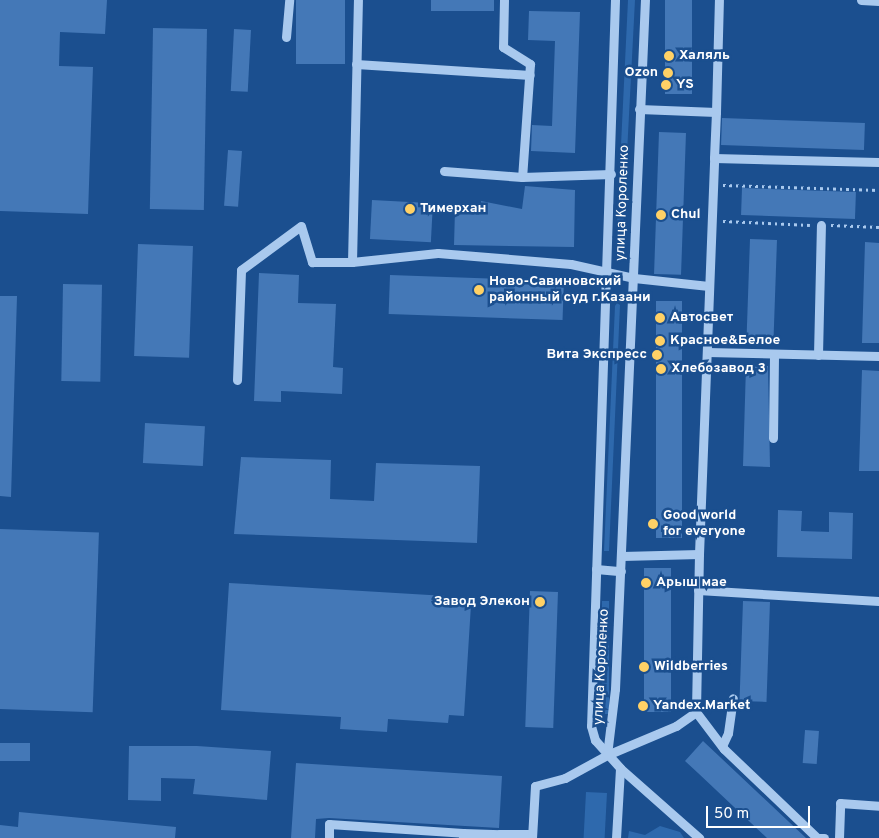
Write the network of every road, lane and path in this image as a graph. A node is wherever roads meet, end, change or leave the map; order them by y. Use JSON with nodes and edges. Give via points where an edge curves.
{"nodes":[{"id":1,"x":289,"y":0,"type":"edge"},
{"id":2,"x":358,"y":0,"type":"edge"},
{"id":3,"x":504,"y":0,"type":"edge"},
{"id":4,"x":615,"y":0,"type":"edge"},
{"id":5,"x":645,"y":0,"type":"edge"},
{"id":6,"x":719,"y":0,"type":"edge"},
{"id":7,"x":861,"y":0,"type":"edge"},
{"id":8,"x":879,"y":0,"type":"edge"},
{"id":9,"x":286,"y":37,"type":"dead end"},
{"id":10,"x":356,"y":64,"type":"junction"},
{"id":11,"x":530,"y":75,"type":"junction"},
{"id":12,"x":640,"y":109,"type":"junction"},
{"id":13,"x":716,"y":112,"type":"junction"},
{"id":14,"x":714,"y":158,"type":"junction"},
{"id":15,"x":879,"y":162,"type":"edge"},
{"id":16,"x":444,"y":172,"type":"dead end"},
{"id":17,"x":611,"y":174,"type":"junction"},
{"id":18,"x":522,"y":177,"type":"junction"},
{"id":19,"x":714,"y":184,"type":"junction"},
{"id":20,"x":879,"y":190,"type":"edge"},
{"id":21,"x":712,"y":221,"type":"junction"},
{"id":22,"x":821,"y":225,"type":"junction"},
{"id":23,"x":879,"y":227,"type":"edge"},
{"id":24,"x":352,"y":262,"type":"junction"},
{"id":25,"x":608,"y":271,"type":"junction"},
{"id":26,"x":634,"y":278,"type":"junction"},
{"id":27,"x":709,"y":286,"type":"junction"},
{"id":28,"x":707,"y":352,"type":"junction"},
{"id":29,"x":774,"y":354,"type":"junction"},
{"id":30,"x":818,"y":355,"type":"junction"},
{"id":31,"x":879,"y":356,"type":"edge"},
{"id":32,"x":237,"y":380,"type":"dead end"},
{"id":33,"x":774,"y":438,"type":"dead end"},
{"id":34,"x":699,"y":554,"type":"junction"},
{"id":35,"x":622,"y":556,"type":"junction"},
{"id":36,"x":596,"y":569,"type":"junction"},
{"id":37,"x":621,"y":571,"type":"junction"},
{"id":38,"x":698,"y":590,"type":"junction"},
{"id":39,"x":879,"y":601,"type":"edge"},
{"id":40,"x":733,"y":698,"type":"dead end"},
{"id":41,"x":696,"y":712,"type":"junction"},
{"id":42,"x":722,"y":746,"type":"junction"},
{"id":43,"x":607,"y":755,"type":"junction"},
{"id":44,"x":620,"y":768,"type":"junction"},
{"id":45,"x":879,"y":806,"type":"edge"},
{"id":46,"x":433,"y":834,"type":"edge"},
{"id":47,"x":463,"y":835,"type":"edge"},
{"id":48,"x":499,"y":836,"type":"edge"},
{"id":49,"x":532,"y":836,"type":"edge"},
{"id":50,"x":329,"y":838,"type":"edge"},
{"id":51,"x":616,"y":838,"type":"edge"},
{"id":52,"x":699,"y":838,"type":"edge"},
{"id":53,"x":824,"y":838,"type":"edge"},
{"id":54,"x":839,"y":838,"type":"edge"}],
"edges":[{"from":1,"to":9,"type":"street"},
{"from":2,"to":10,"type":"street"},
{"from":3,"to":11,"type":"street","via":[[502,47],[530,64]]},
{"from":4,"to":17,"type":"street","name":"улица Короленко"},
{"from":5,"to":12,"type":"street","name":"улица Короленко"},
{"from":6,"to":13,"type":"street"},
{"from":7,"to":8,"type":"street"},
{"from":10,"to":11,"type":"street"},
{"from":10,"to":24,"type":"street"},
{"from":11,"to":18,"type":"street"},
{"from":12,"to":13,"type":"street"},
{"from":12,"to":26,"type":"street","name":"улица Короленко"},
{"from":13,"to":14,"type":"street"},
{"from":14,"to":15,"type":"street"},
{"from":14,"to":19,"type":"street"},
{"from":16,"to":18,"type":"street"},
{"from":17,"to":18,"type":"street"},
{"from":17,"to":25,"type":"street","name":"улица Короленко"},
{"from":19,"to":20,"type":"path"},
{"from":19,"to":21,"type":"street"},
{"from":21,"to":22,"type":"path"},
{"from":21,"to":27,"type":"street"},
{"from":22,"to":23,"type":"path"},
{"from":22,"to":30,"type":"street"},
{"from":24,"to":25,"type":"street","via":[[438,253],[571,264]]},
{"from":24,"to":32,"type":"street","via":[[312,262],[301,226],[241,270]]},
{"from":25,"to":26,"type":"street"},
{"from":25,"to":36,"type":"street","name":"улица Короленко"},
{"from":26,"to":27,"type":"street"},
{"from":26,"to":35,"type":"street","name":"улица Короленко"},
{"from":27,"to":28,"type":"street"},
{"from":28,"to":29,"type":"street"},
{"from":28,"to":34,"type":"street"},
{"from":29,"to":30,"type":"street"},
{"from":29,"to":33,"type":"street"},
{"from":30,"to":31,"type":"street"},
{"from":34,"to":35,"type":"street"},
{"from":34,"to":38,"type":"street"},
{"from":35,"to":37,"type":"street","name":"улица Короленко"},
{"from":36,"to":37,"type":"street"},
{"from":36,"to":43,"type":"street","name":"улица Короленко","via":[[590,707],[595,740]]},
{"from":37,"to":43,"type":"street","name":"улица Короленко","via":[[614,707]]},
{"from":38,"to":39,"type":"street"},
{"from":38,"to":41,"type":"street"},
{"from":40,"to":42,"type":"street","via":[[728,733]]},
{"from":41,"to":42,"type":"street"},
{"from":41,"to":43,"type":"street","via":[[676,726]]},
{"from":42,"to":53,"type":"street","via":[[817,838]]},
{"from":43,"to":44,"type":"street"},
{"from":43,"to":49,"type":"street","via":[[565,778],[535,786]]},
{"from":44,"to":51,"type":"street"},
{"from":44,"to":52,"type":"street"},
{"from":45,"to":54,"type":"street","via":[[840,803]]},
{"from":46,"to":47,"type":"street"},
{"from":46,"to":50,"type":"street","via":[[329,824]]},
{"from":47,"to":48,"type":"street"},
{"from":48,"to":49,"type":"street"}]}
